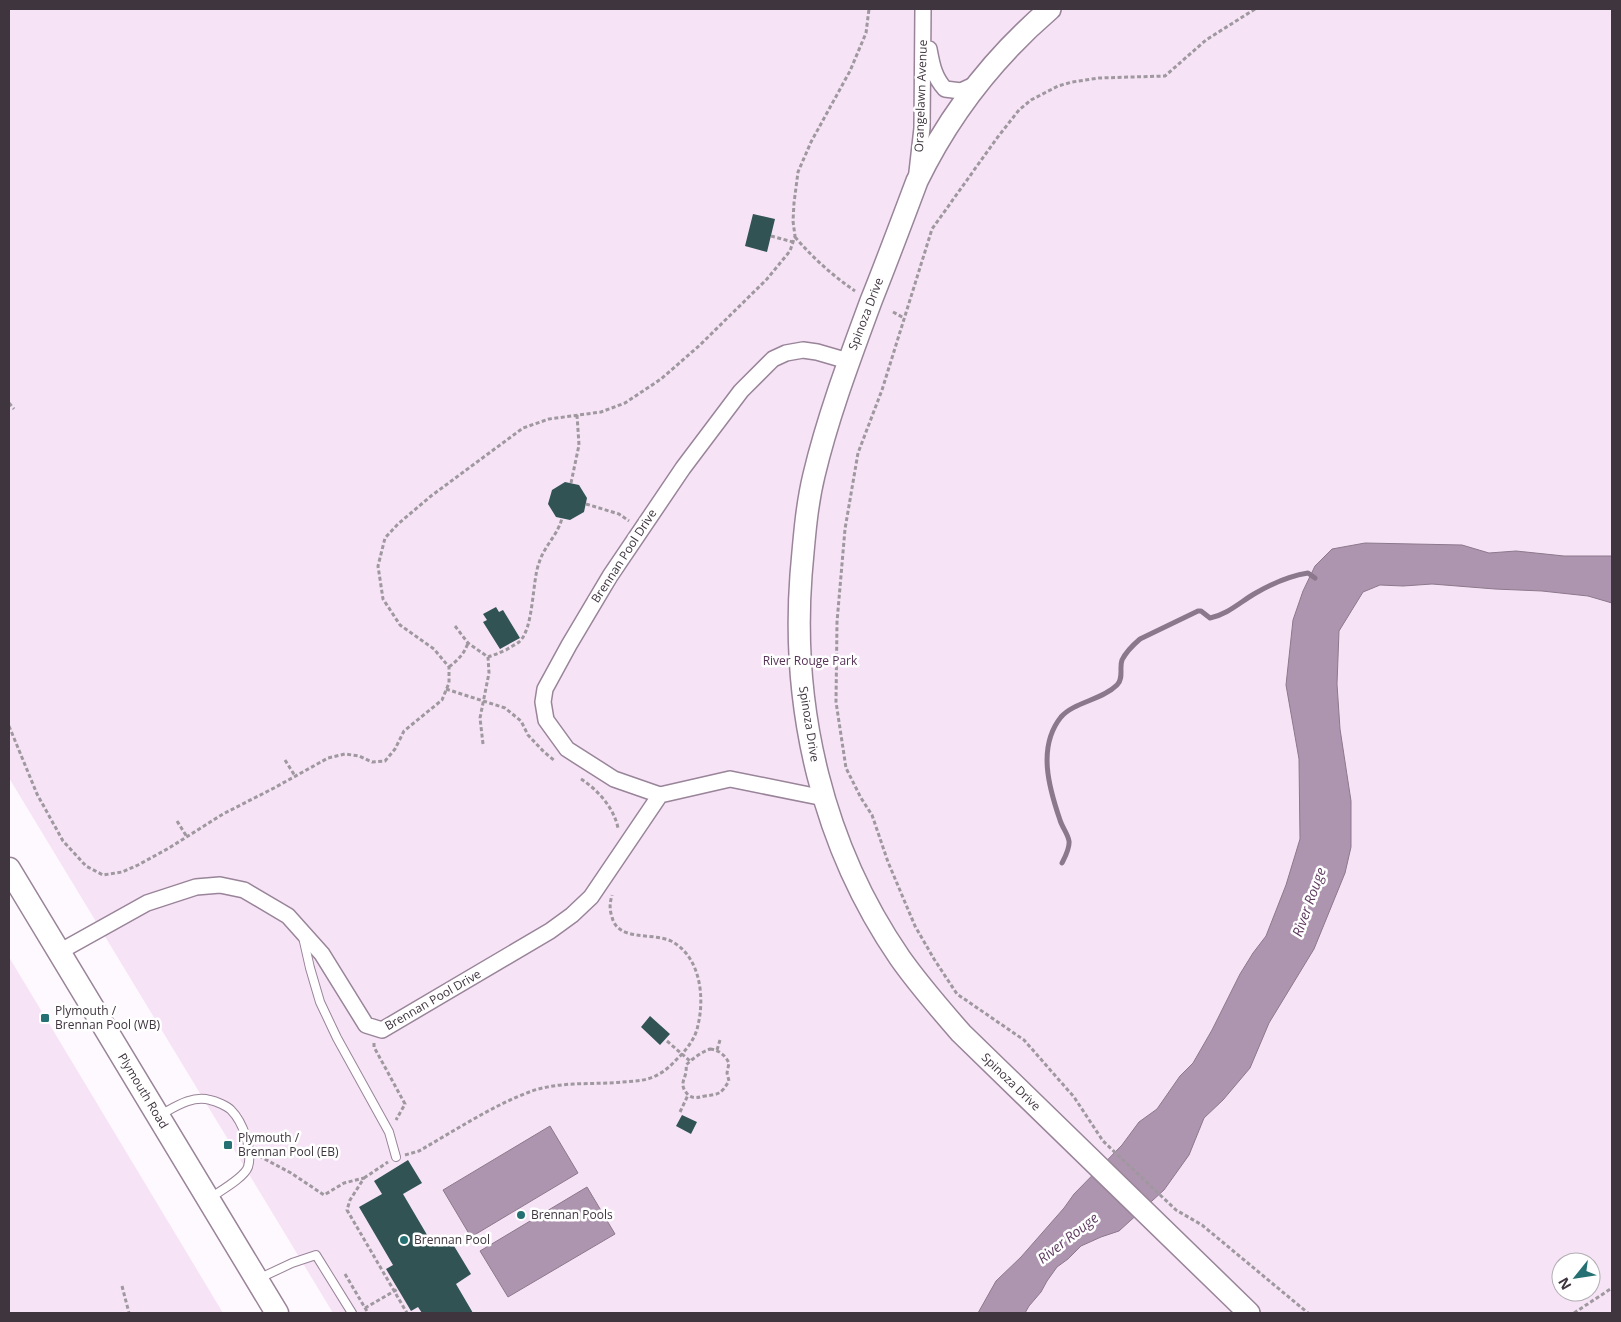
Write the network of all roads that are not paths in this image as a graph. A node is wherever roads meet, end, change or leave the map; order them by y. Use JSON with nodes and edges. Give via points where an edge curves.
{"nodes":[{"id":1,"x":1050,"y":9,"type":"edge"},
{"id":2,"x":923,"y":10,"type":"edge"},
{"id":3,"x":978,"y":83,"type":"junction"},
{"id":4,"x":917,"y":181,"type":"junction"},
{"id":5,"x":848,"y":361,"type":"junction"},
{"id":6,"x":660,"y":795,"type":"junction"},
{"id":7,"x":824,"y":798,"type":"junction"},
{"id":8,"x":9,"y":869,"type":"edge"},
{"id":9,"x":302,"y":931,"type":"junction"},
{"id":10,"x":59,"y":952,"type":"junction"},
{"id":11,"x":158,"y":1116,"type":"junction"},
{"id":12,"x":396,"y":1157,"type":"road end"},
{"id":13,"x":208,"y":1199,"type":"junction"},
{"id":14,"x":256,"y":1280,"type":"junction"},
{"id":15,"x":277,"y":1313,"type":"edge"},
{"id":16,"x":352,"y":1313,"type":"edge"},
{"id":17,"x":1249,"y":1313,"type":"edge"}],
"edges":[{"from":1,"to":3,"type":"street","name":"Spinoza Drive","via":[[1023,32]]},
{"from":2,"to":3,"type":"street","name":"Orangelawn Avenue","via":[[932,69],[938,81],[952,91],[962,91]]},
{"from":2,"to":4,"type":"street","name":"Orangelawn Avenue","via":[[922,128]]},
{"from":3,"to":4,"type":"street","name":"Spinoza Drive","via":[[943,134]]},
{"from":4,"to":5,"type":"street","name":"Spinoza Drive"},
{"from":5,"to":6,"type":"street","name":"Brennan Pool Drive","via":[[803,350],[786,353],[773,359],[741,391],[683,468],[610,576],[545,689],[546,720],[568,748],[614,779]]},
{"from":5,"to":7,"type":"street","name":"Spinoza Drive","via":[[814,476],[806,517],[799,603],[802,690],[810,743]]},
{"from":6,"to":7,"type":"street","via":[[730,780]]},
{"from":6,"to":9,"type":"street","name":"Brennan Pool Drive","via":[[591,897],[572,915],[382,1030],[366,1025],[322,954]]},
{"from":7,"to":17,"type":"street","name":"Spinoza Drive","via":[[844,854],[872,912],[932,1001]]},
{"from":8,"to":10,"type":"main road","name":"Plymouth Road"},
{"from":9,"to":10,"type":"street","name":"Brennan Pool Drive","via":[[288,916],[244,890],[220,885],[196,887],[147,903]]},
{"from":9,"to":12,"type":"lane","via":[[320,1002],[389,1132]]},
{"from":10,"to":11,"type":"main road","name":"Plymouth Road"},
{"from":11,"to":13,"type":"main road","name":"Plymouth Road"},
{"from":11,"to":13,"type":"lane","via":[[188,1101],[210,1099],[230,1109],[245,1132],[248,1168]]},
{"from":13,"to":14,"type":"main road","name":"Plymouth Road"},
{"from":14,"to":15,"type":"main road","name":"Plymouth Road"},
{"from":14,"to":16,"type":"lane","via":[[316,1255]]}]}
